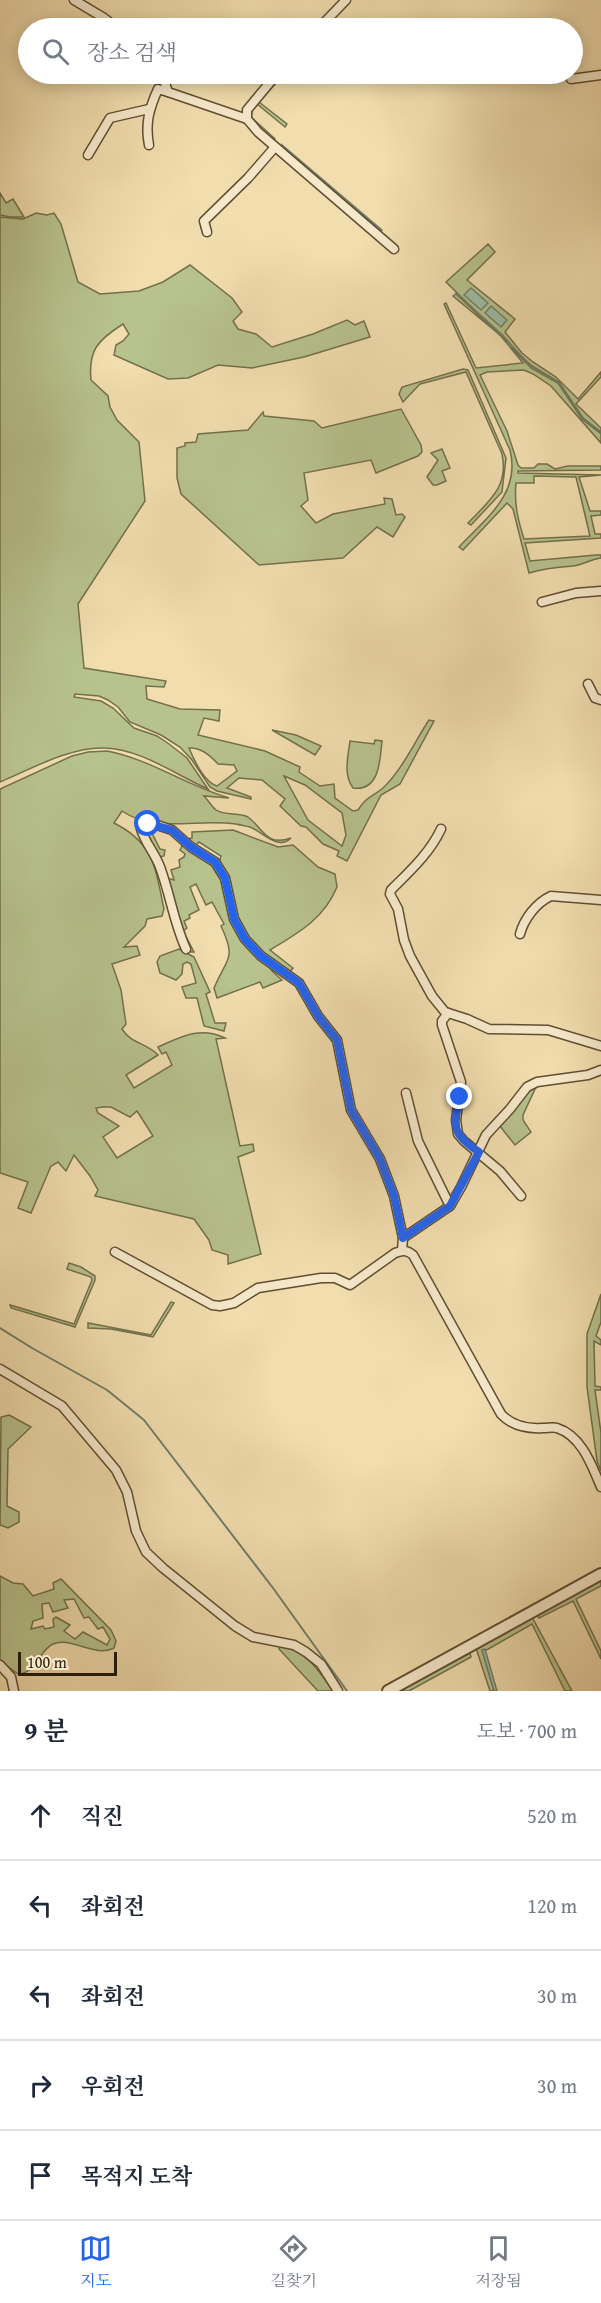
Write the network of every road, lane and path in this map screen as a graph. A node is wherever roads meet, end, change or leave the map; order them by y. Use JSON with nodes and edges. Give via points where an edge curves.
{"nodes":[{"id":1,"x":74,"y":0,"type":"edge"},
{"id":2,"x":346,"y":0,"type":"edge"},
{"id":3,"x":104,"y":18,"type":"edge"},
{"id":4,"x":329,"y":18,"type":"edge"},
{"id":5,"x":601,"y":75,"type":"edge"},
{"id":6,"x":583,"y":78,"type":"edge"},
{"id":7,"x":165,"y":84,"type":"edge"},
{"id":8,"x":269,"y":84,"type":"edge"},
{"id":9,"x":168,"y":92,"type":"junction"},
{"id":10,"x":149,"y":109,"type":"junction"},
{"id":11,"x":246,"y":119,"type":"junction"},
{"id":12,"x":149,"y":145,"type":"dead end"},
{"id":13,"x":275,"y":147,"type":"junction"},
{"id":14,"x":88,"y":155,"type":"dead end"},
{"id":15,"x":207,"y":232,"type":"dead end"},
{"id":16,"x":394,"y":249,"type":"dead end"},
{"id":17,"x":601,"y":591,"type":"edge"},
{"id":18,"x":542,"y":602,"type":"dead end"},
{"id":19,"x":588,"y":684,"type":"dead end"},
{"id":20,"x":601,"y":700,"type":"edge"},
{"id":21,"x":441,"y":829,"type":"dead end"},
{"id":22,"x":601,"y":900,"type":"edge"},
{"id":23,"x":520,"y":934,"type":"dead end"},
{"id":24,"x":186,"y":949,"type":"dead end"},
{"id":25,"x":448,"y":1013,"type":"junction"},
{"id":26,"x":601,"y":1046,"type":"edge"},
{"id":27,"x":601,"y":1070,"type":"edge"},
{"id":28,"x":406,"y":1093,"type":"dead end"},
{"id":29,"x":479,"y":1152,"type":"junction"},
{"id":30,"x":521,"y":1196,"type":"dead end"},
{"id":31,"x":450,"y":1206,"type":"junction"},
{"id":32,"x":403,"y":1238,"type":"junction"},
{"id":33,"x":402,"y":1250,"type":"junction"},
{"id":34,"x":115,"y":1252,"type":"dead end"},
{"id":35,"x":0,"y":1369,"type":"edge"},
{"id":36,"x":601,"y":1487,"type":"edge"},
{"id":37,"x":601,"y":1574,"type":"edge"},
{"id":38,"x":0,"y":1665,"type":"edge"},
{"id":39,"x":14,"y":1691,"type":"edge"},
{"id":40,"x":338,"y":1691,"type":"edge"},
{"id":41,"x":388,"y":1691,"type":"edge"}],
"edges":[{"from":1,"to":3,"type":"street"},
{"from":2,"to":4,"type":"street"},
{"from":5,"to":6,"type":"street"},
{"from":7,"to":9,"type":"street"},
{"from":8,"to":11,"type":"street","via":[[247,110]]},
{"from":9,"to":10,"type":"street","via":[[158,89]]},
{"from":9,"to":11,"type":"street"},
{"from":10,"to":12,"type":"street"},
{"from":10,"to":14,"type":"street","via":[[110,118]]},
{"from":11,"to":13,"type":"street"},
{"from":13,"to":15,"type":"street","via":[[204,221]]},
{"from":13,"to":16,"type":"street"},
{"from":17,"to":18,"type":"street"},
{"from":19,"to":20,"type":"street","via":[[595,698]]},
{"from":21,"to":25,"type":"street","via":[[390,894],[414,965]]},
{"from":22,"to":23,"type":"street","via":[[551,896],[526,919]]},
{"from":24,"to":32,"type":"street","via":[[158,863],[143,837],[144,824],[172,830],[215,862],[225,878],[234,919],[245,939],[261,956],[299,983],[337,1040],[351,1110],[380,1159],[394,1196]]},
{"from":25,"to":26,"type":"street","via":[[489,1029],[548,1030]]},
{"from":25,"to":29,"type":"street","via":[[442,1025],[461,1082],[457,1131],[464,1142]]},
{"from":27,"to":29,"type":"street","via":[[527,1087],[486,1135]]},
{"from":28,"to":31,"type":"street","via":[[418,1141]]},
{"from":29,"to":30,"type":"street"},
{"from":29,"to":31,"type":"street"},
{"from":31,"to":32,"type":"street"},
{"from":32,"to":33,"type":"street"},
{"from":33,"to":34,"type":"street","via":[[350,1285],[330,1277],[258,1288],[234,1303],[220,1306]]},
{"from":33,"to":36,"type":"street","via":[[413,1255],[501,1414],[517,1426],[558,1428],[571,1436],[586,1455]]},
{"from":35,"to":40,"type":"street","via":[[62,1406],[116,1470],[127,1491],[136,1531],[154,1560],[235,1626],[253,1636],[294,1645],[306,1652],[321,1664]]},
{"from":37,"to":41,"type":"street"},
{"from":38,"to":39,"type":"street","via":[[11,1677]]}]}
